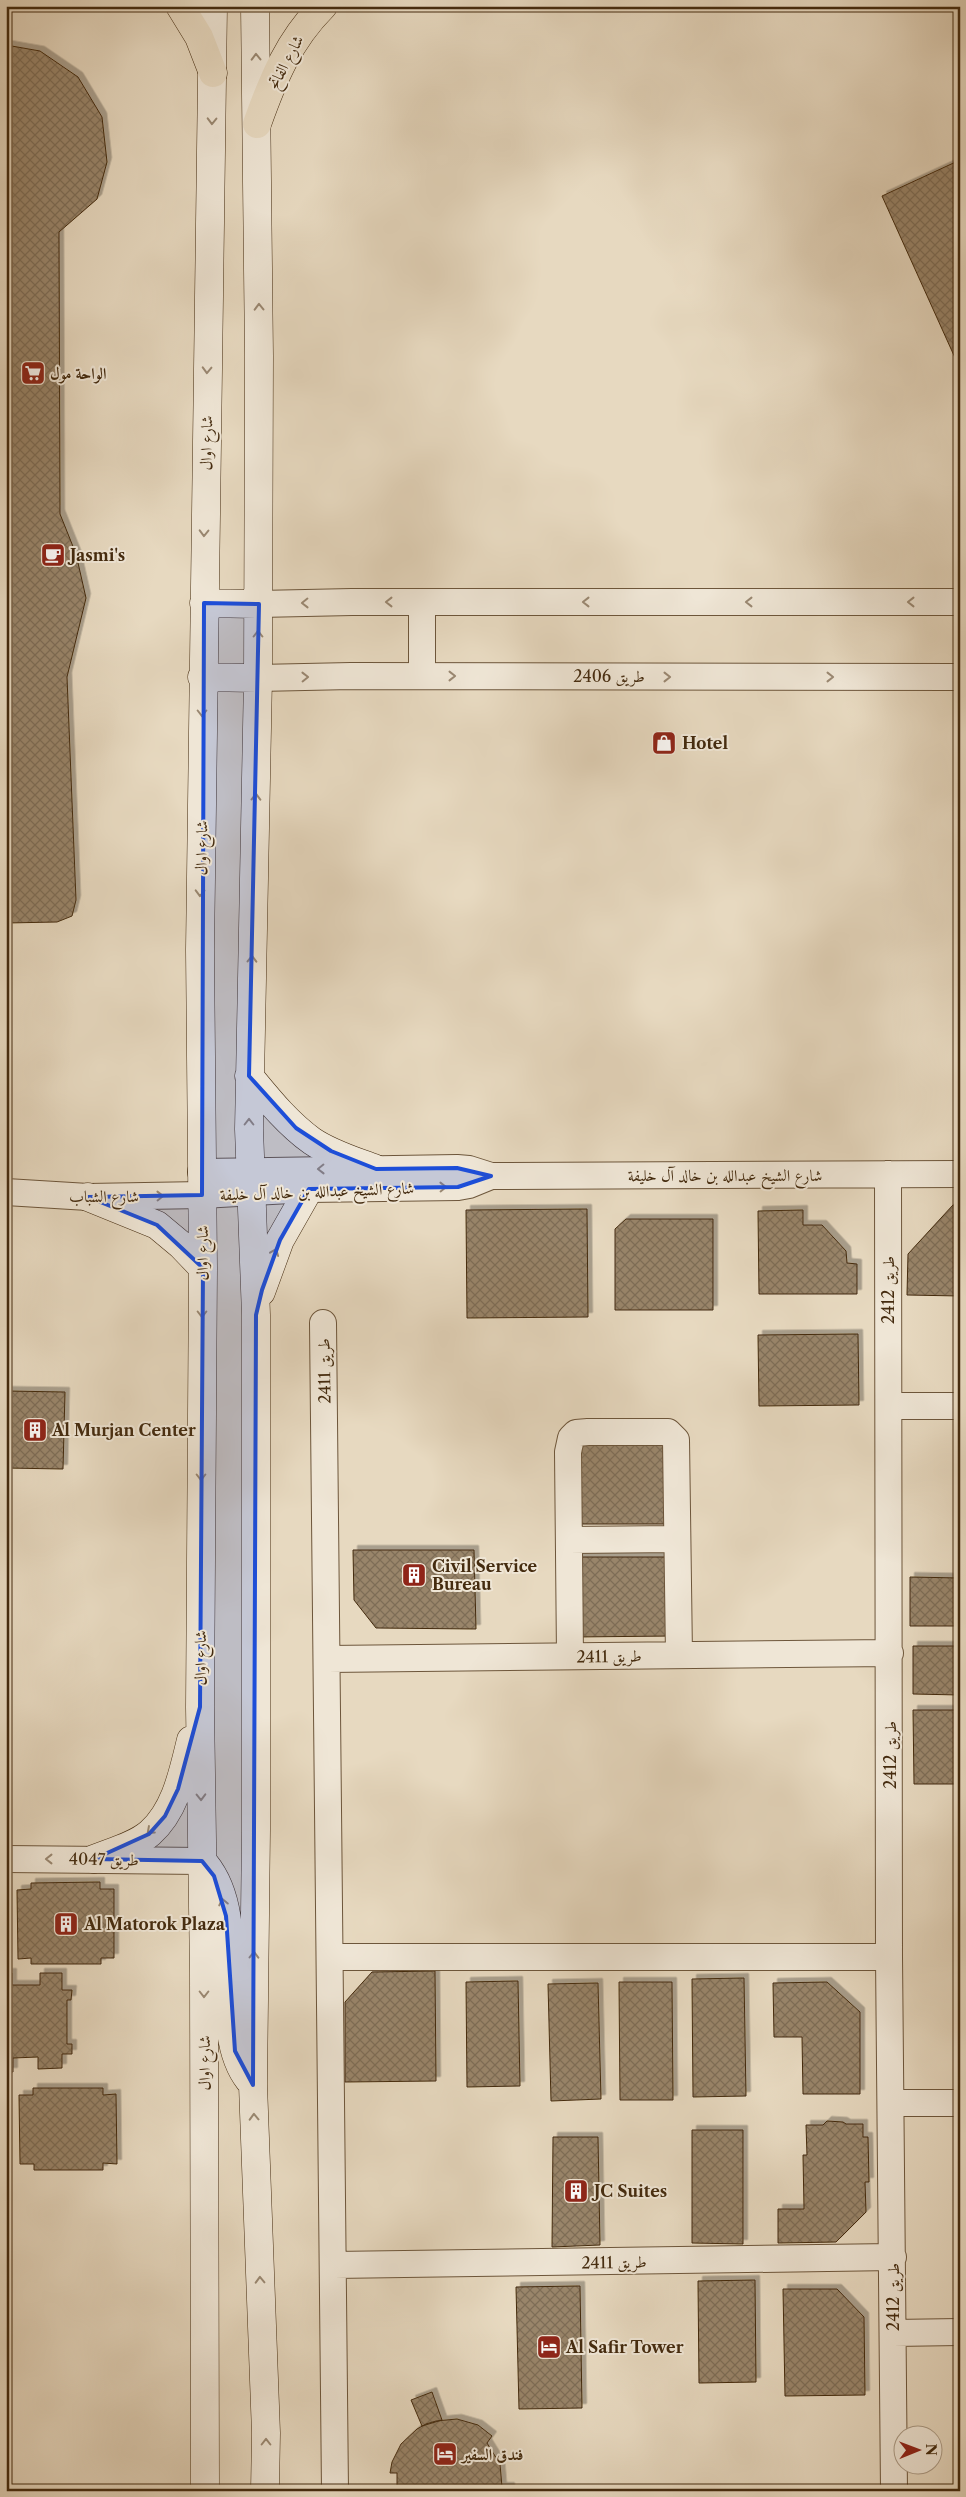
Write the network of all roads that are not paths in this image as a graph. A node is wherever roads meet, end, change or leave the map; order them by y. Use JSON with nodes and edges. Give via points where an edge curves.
{"nodes":[{"id":1,"x":180,"y":6,"type":"edge"},
{"id":2,"x":323,"y":6,"type":"edge"},
{"id":3,"x":213,"y":10,"type":"edge"},
{"id":4,"x":255,"y":12,"type":"edge"},
{"id":5,"x":213,"y":72,"type":"junction"},
{"id":6,"x":256,"y":124,"type":"junction"},
{"id":7,"x":422,"y":602,"type":"junction"},
{"id":8,"x":960,"y":602,"type":"edge"},
{"id":9,"x":204,"y":603,"type":"junction"},
{"id":10,"x":259,"y":604,"type":"junction"},
{"id":11,"x":422,"y":676,"type":"junction"},
{"id":12,"x":202,"y":677,"type":"junction"},
{"id":13,"x":960,"y":677,"type":"edge"},
{"id":14,"x":258,"y":678,"type":"junction"},
{"id":15,"x":249,"y":1076,"type":"junction"},
{"id":16,"x":376,"y":1169,"type":"junction"},
{"id":17,"x":888,"y":1174,"type":"junction"},
{"id":18,"x":960,"y":1174,"type":"edge"},
{"id":19,"x":491,"y":1176,"type":"junction"},
{"id":20,"x":250,"y":1182,"type":"junction"},
{"id":21,"x":201,"y":1183,"type":"junction"},
{"id":22,"x":309,"y":1189,"type":"junction"},
{"id":23,"x":6,"y":1192,"type":"edge"},
{"id":24,"x":88,"y":1197,"type":"junction"},
{"id":25,"x":202,"y":1268,"type":"junction"},
{"id":26,"x":256,"y":1316,"type":"junction"},
{"id":27,"x":323,"y":1323,"type":"dead end"},
{"id":28,"x":889,"y":1406,"type":"junction"},
{"id":29,"x":960,"y":1406,"type":"edge"},
{"id":30,"x":677,"y":1539,"type":"junction"},
{"id":31,"x":569,"y":1540,"type":"junction"},
{"id":32,"x":890,"y":1653,"type":"junction"},
{"id":33,"x":679,"y":1655,"type":"junction"},
{"id":34,"x":570,"y":1656,"type":"junction"},
{"id":35,"x":328,"y":1659,"type":"junction"},
{"id":36,"x":200,"y":1707,"type":"junction"},
{"id":37,"x":6,"y":1858,"type":"edge"},
{"id":38,"x":94,"y":1859,"type":"junction"},
{"id":39,"x":202,"y":1861,"type":"junction"},
{"id":40,"x":330,"y":1957,"type":"junction"},
{"id":41,"x":889,"y":1957,"type":"junction"},
{"id":42,"x":253,"y":2085,"type":"junction"},
{"id":43,"x":892,"y":2103,"type":"junction"},
{"id":44,"x":959,"y":2104,"type":"edge"},
{"id":45,"x":893,"y":2257,"type":"junction"},
{"id":46,"x":334,"y":2265,"type":"junction"},
{"id":47,"x":960,"y":2332,"type":"edge"},
{"id":48,"x":893,"y":2333,"type":"junction"},
{"id":49,"x":205,"y":2491,"type":"edge"},
{"id":50,"x":266,"y":2491,"type":"edge"},
{"id":51,"x":335,"y":2491,"type":"edge"},
{"id":52,"x":894,"y":2491,"type":"edge"}],
"edges":[{"from":1,"to":5,"type":"main road","via":[[199,37]]},
{"from":2,"to":6,"type":"main road","name":"شارع الفاتح","via":[[284,55]]},
{"from":3,"to":5,"type":"main road","name":"شارع اوال"},
{"from":6,"to":4,"type":"main road","one_way":true},
{"from":5,"to":9,"type":"main road","name":"شارع اوال","one_way":true},
{"from":10,"to":6,"type":"main road","one_way":true,"via":[[260,356]]},
{"from":8,"to":7,"type":"street","one_way":true},
{"from":7,"to":10,"type":"street","one_way":true},
{"from":7,"to":11,"type":"street"},
{"from":9,"to":10,"type":"main road"},
{"from":9,"to":12,"type":"main road","name":"شارع اوال"},
{"from":14,"to":10,"type":"main road","one_way":true},
{"from":11,"to":13,"type":"street","name":"طريق 2406","one_way":true},
{"from":14,"to":11,"type":"street","name":"طريق 2406","one_way":true},
{"from":12,"to":14,"type":"main road"},
{"from":12,"to":21,"type":"main road","name":"شارع اوال","one_way":true},
{"from":15,"to":14,"type":"main road","one_way":true},
{"from":15,"to":16,"type":"main road","via":[[281,1114],[313,1141]]},
{"from":20,"to":15,"type":"main road","one_way":true},
{"from":16,"to":19,"type":"street","name":"شارع الشيخ عبدالله بن خالد آل خليفة","via":[[458,1168]]},
{"from":16,"to":20,"type":"street","name":"شارع الشيخ عبدالله بن خالد آل خليفة","one_way":true},
{"from":17,"to":18,"type":"street","name":"شارع الشيخ عبدالله بن خالد آل خليفة"},
{"from":17,"to":19,"type":"street","name":"شارع الشيخ عبدالله بن خالد آل خليفة"},
{"from":17,"to":28,"type":"street","name":"طريق 2412"},
{"from":22,"to":19,"type":"street","name":"شارع الشيخ عبدالله بن خالد آل خليفة","one_way":true,"via":[[458,1187]]},
{"from":20,"to":21,"type":"street","name":"شارع الشيخ عبدالله بن خالد آل خليفة"},
{"from":20,"to":22,"type":"street","name":"شارع الشيخ عبدالله بن خالد آل خليفة"},
{"from":20,"to":26,"type":"main road"},
{"from":24,"to":21,"type":"street","name":"شارع الشباب","one_way":true},
{"from":21,"to":25,"type":"main road","name":"شارع اوال"},
{"from":26,"to":22,"type":"main road","one_way":true,"via":[[280,1240]]},
{"from":23,"to":24,"type":"street","name":"شارع الشباب"},
{"from":24,"to":25,"type":"main road","via":[[156,1225]]},
{"from":25,"to":36,"type":"main road","name":"شارع اوال","one_way":true},
{"from":42,"to":26,"type":"main road","one_way":true},
{"from":27,"to":35,"type":"street","name":"طريق 2411"},
{"from":28,"to":29,"type":"street"},
{"from":28,"to":32,"type":"street","name":"طريق 2412"},
{"from":30,"to":31,"type":"street"},
{"from":30,"to":31,"type":"street","via":[[676,1440],[668,1432],[588,1432],[576,1433],[570,1438]]},
{"from":30,"to":33,"type":"street"},
{"from":31,"to":34,"type":"street"},
{"from":32,"to":33,"type":"street","name":"طريق 2411"},
{"from":32,"to":41,"type":"street","name":"طريق 2412"},
{"from":33,"to":34,"type":"street","name":"طريق 2411"},
{"from":34,"to":35,"type":"street","name":"طريق 2411"},
{"from":35,"to":40,"type":"street","name":"طريق 2411"},
{"from":36,"to":38,"type":"main road","one_way":true,"via":[[178,1789],[165,1816],[149,1834]]},
{"from":36,"to":39,"type":"main road","name":"شارع اوال","one_way":true},
{"from":38,"to":37,"type":"street","name":"طريق 4047","one_way":true},
{"from":38,"to":39,"type":"street","name":"طريق 4047"},
{"from":42,"to":39,"type":"main road","one_way":true,"via":[[242,2071],[235,2051],[229,1942],[222,1896],[214,1876]]},
{"from":39,"to":49,"type":"main road","name":"شارع اوال","one_way":true},
{"from":40,"to":41,"type":"street"},
{"from":40,"to":46,"type":"street","name":"طريق 2411"},
{"from":41,"to":43,"type":"street","name":"طريق 2412"},
{"from":50,"to":42,"type":"main road","one_way":true},
{"from":43,"to":44,"type":"street"},
{"from":43,"to":45,"type":"street","name":"طريق 2412"},
{"from":45,"to":46,"type":"street","name":"طريق 2411"},
{"from":45,"to":48,"type":"street","name":"طريق 2412"},
{"from":46,"to":51,"type":"street","name":"طريق 2411"},
{"from":47,"to":48,"type":"street"},
{"from":48,"to":52,"type":"street","name":"طريق 2412"}]}
